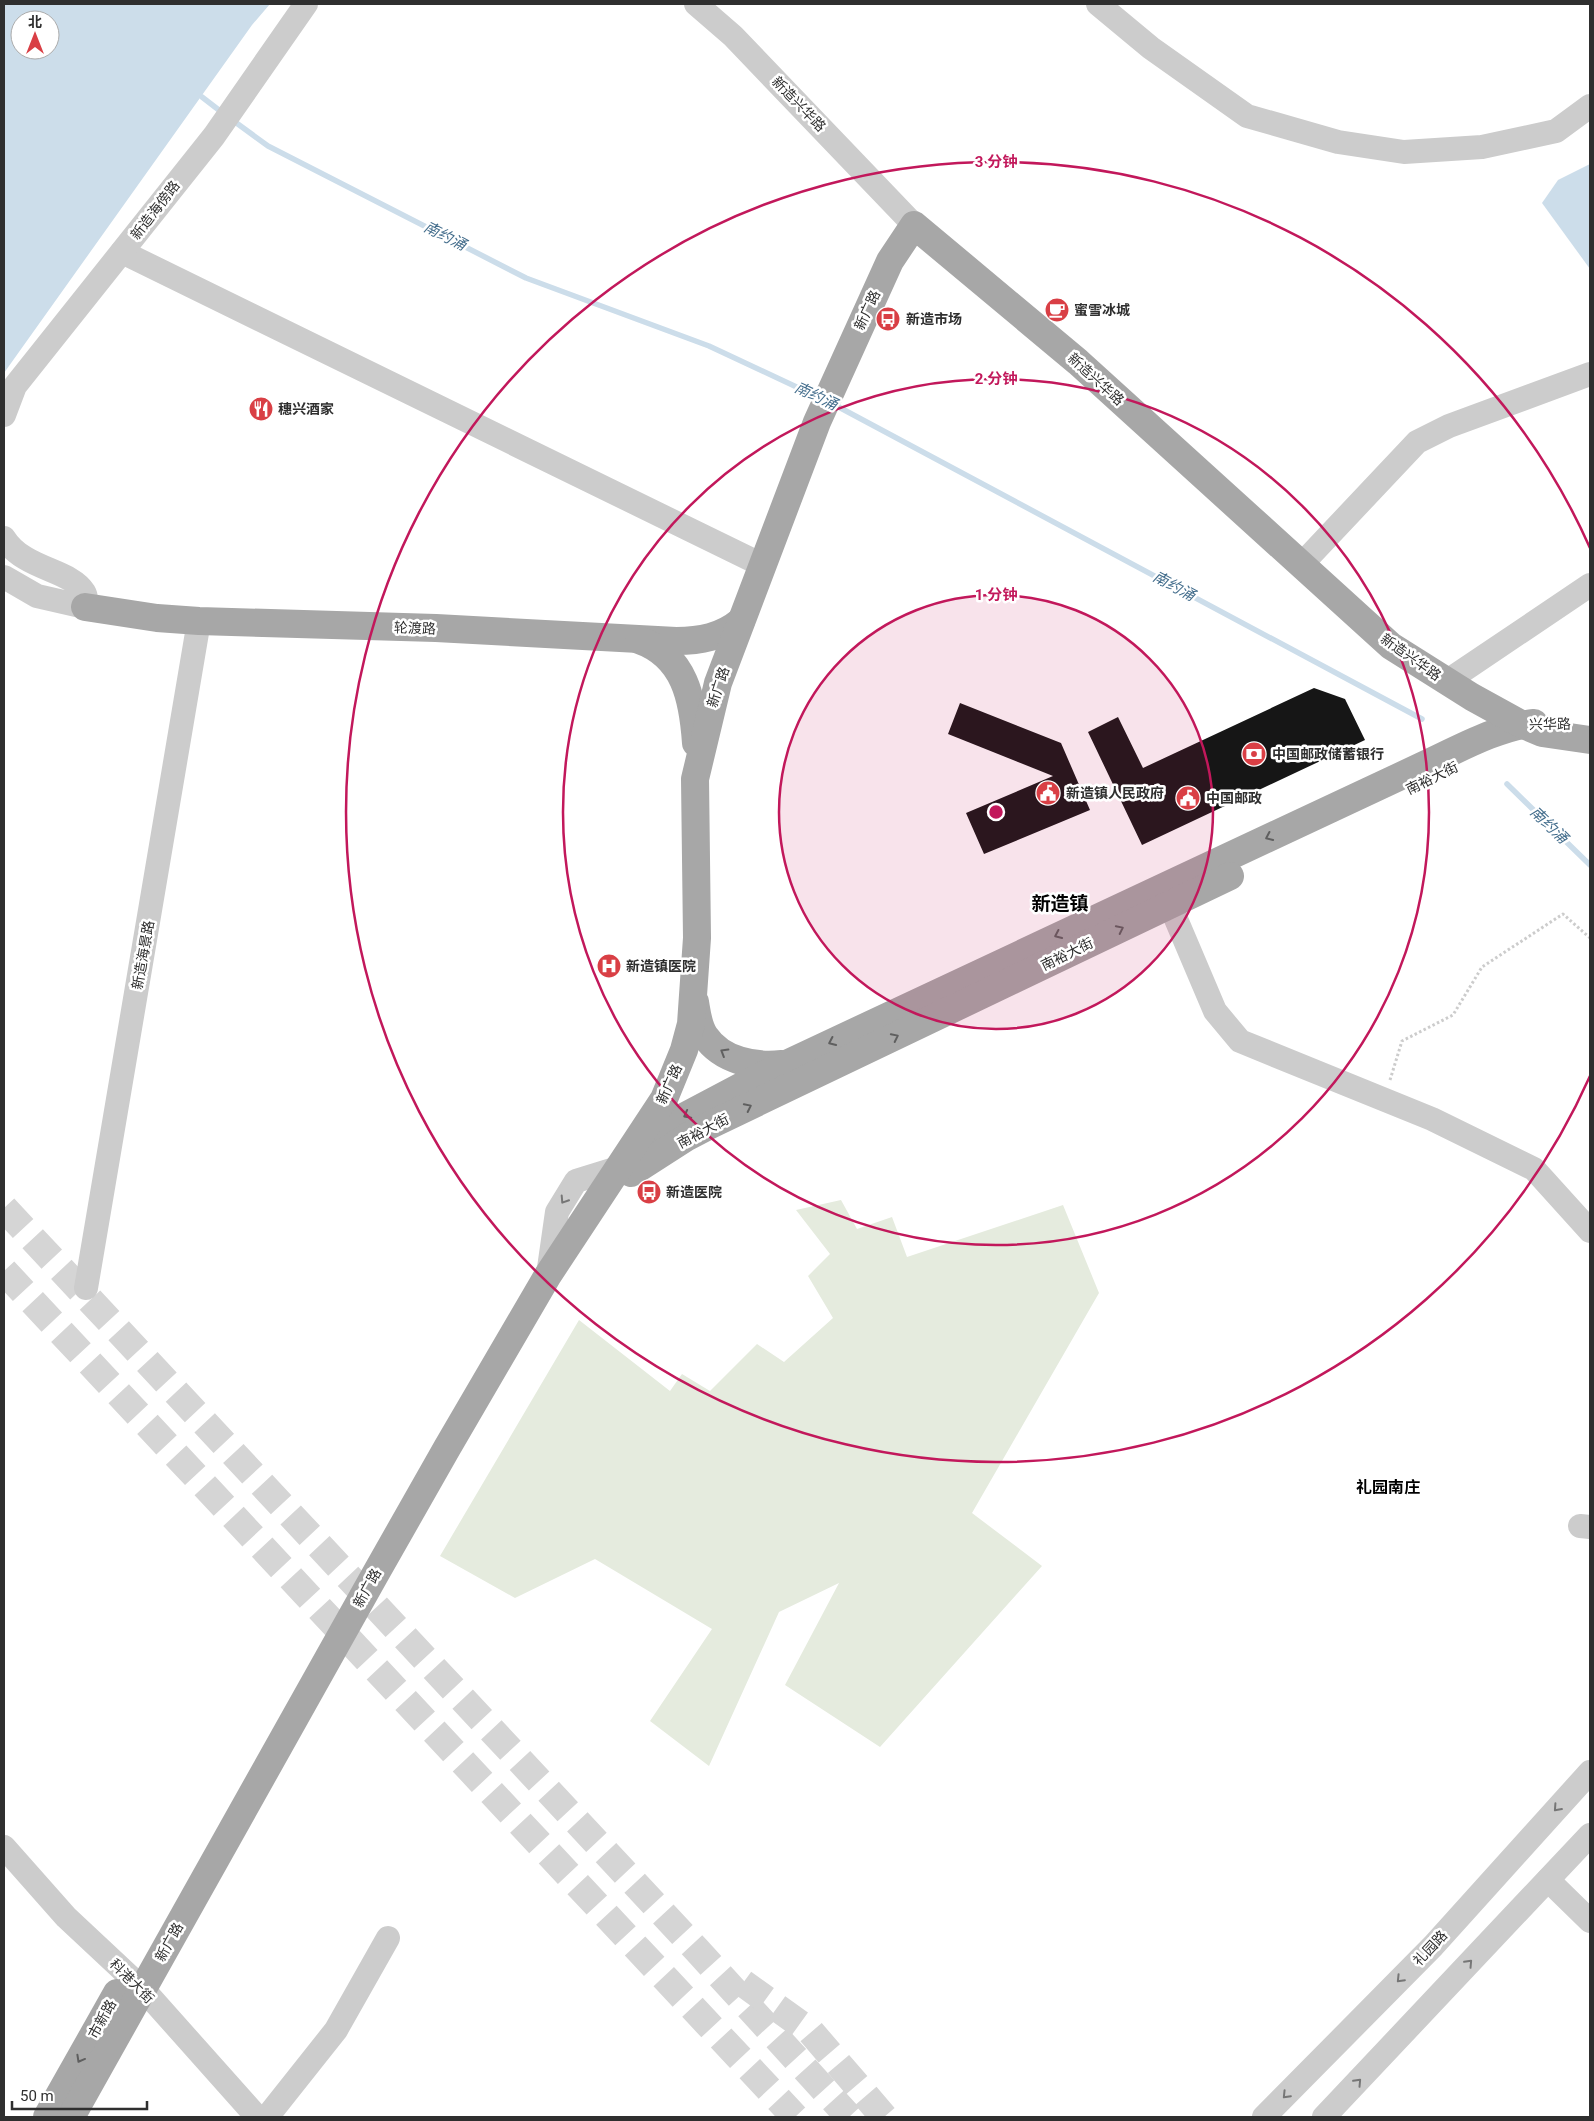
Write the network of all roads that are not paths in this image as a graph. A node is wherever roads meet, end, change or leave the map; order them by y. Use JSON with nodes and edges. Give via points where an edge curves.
{"nodes":[{"id":1,"x":306,"y":4,"type":"edge"},
{"id":2,"x":1098,"y":4,"type":"edge"},
{"id":3,"x":706,"y":7,"type":"edge"},
{"id":4,"x":1590,"y":106,"type":"edge"},
{"id":5,"x":914,"y":225,"type":"junction"},
{"id":6,"x":122,"y":252,"type":"junction"},
{"id":7,"x":1590,"y":374,"type":"edge"},
{"id":8,"x":4,"y":414,"type":"edge"},
{"id":9,"x":4,"y":538,"type":"edge"},
{"id":10,"x":762,"y":565,"type":"junction"},
{"id":11,"x":1301,"y":565,"type":"junction"},
{"id":12,"x":4,"y":577,"type":"edge"},
{"id":13,"x":1590,"y":585,"type":"edge"},
{"id":14,"x":85,"y":607,"type":"junction"},
{"id":15,"x":199,"y":621,"type":"junction"},
{"id":16,"x":741,"y":621,"type":"junction"},
{"id":17,"x":625,"y":637,"type":"junction"},
{"id":18,"x":1446,"y":682,"type":"junction"},
{"id":19,"x":1590,"y":725,"type":"edge"},
{"id":20,"x":1532,"y":728,"type":"junction"},
{"id":21,"x":1590,"y":740,"type":"edge"},
{"id":22,"x":698,"y":762,"type":"junction"},
{"id":23,"x":1170,"y":905,"type":"junction"},
{"id":24,"x":694,"y":996,"type":"junction"},
{"id":25,"x":788,"y":1063,"type":"junction"},
{"id":26,"x":618,"y":1168,"type":"junction"},
{"id":27,"x":601,"y":1193,"type":"junction"},
{"id":28,"x":1590,"y":1231,"type":"edge"},
{"id":29,"x":548,"y":1276,"type":"junction"},
{"id":30,"x":86,"y":1288,"type":"dead end"},
{"id":31,"x":1590,"y":1772,"type":"edge"},
{"id":32,"x":1590,"y":1834,"type":"edge"},
{"id":33,"x":4,"y":1848,"type":"edge"},
{"id":34,"x":1548,"y":1880,"type":"junction"},
{"id":35,"x":1590,"y":1921,"type":"edge"},
{"id":36,"x":388,"y":1938,"type":"dead end"},
{"id":37,"x":143,"y":1989,"type":"junction"},
{"id":38,"x":47,"y":2117,"type":"edge"},
{"id":39,"x":71,"y":2117,"type":"edge"},
{"id":40,"x":257,"y":2117,"type":"edge"},
{"id":41,"x":267,"y":2117,"type":"edge"},
{"id":42,"x":1264,"y":2117,"type":"edge"},
{"id":43,"x":1324,"y":2117,"type":"edge"}],
"edges":[{"from":1,"to":6,"type":"street","name":"新造海傍路","via":[[214,136]]},
{"from":2,"to":4,"type":"street","via":[[1151,48],[1247,116],[1338,142],[1404,152],[1482,147],[1556,131]]},
{"from":3,"to":5,"type":"street","name":"新造兴华路"},
{"from":5,"to":10,"type":"main road","name":"新广路","via":[[890,262],[841,367]]},
{"from":5,"to":11,"type":"main road","name":"新造兴华路","via":[[1078,362]]},
{"from":6,"to":8,"type":"street","name":"新造海傍路","via":[[15,386]]},
{"from":6,"to":10,"type":"street"},
{"from":7,"to":11,"type":"street","via":[[1449,426],[1418,442]]},
{"from":9,"to":14,"type":"street","via":[[20,556],[79,586],[86,596]]},
{"from":10,"to":16,"type":"main road","name":"新广路"},
{"from":11,"to":18,"type":"main road","name":"新造兴华路","via":[[1391,646]]},
{"from":12,"to":14,"type":"street","via":[[37,596]]},
{"from":13,"to":18,"type":"street"},
{"from":14,"to":15,"type":"main road","name":"轮渡路"},
{"from":15,"to":17,"type":"main road","name":"轮渡路"},
{"from":15,"to":30,"type":"street","name":"新造海景路"},
{"from":16,"to":17,"type":"main road","name":"轮渡路","via":[[724,632],[701,640]]},
{"from":16,"to":22,"type":"main road","name":"新广路","via":[[718,683]]},
{"from":17,"to":22,"type":"main road","via":[[658,649],[683,676],[692,700]]},
{"from":18,"to":20,"type":"main road","name":"新造兴华路"},
{"from":19,"to":20,"type":"main road","name":"兴华路","via":[[1546,721]]},
{"from":20,"to":21,"type":"main road","name":"兴华路"},
{"from":20,"to":23,"type":"main road","name":"南裕大街","via":[[1521,737]]},
{"from":20,"to":25,"type":"main road","name":"南裕大街","one_way":true,"via":[[1422,766]]},
{"from":22,"to":24,"type":"main road","name":"新广路","via":[[694,797],[697,938]]},
{"from":27,"to":23,"type":"main road","name":"南裕大街","one_way":true,"via":[[704,1129]]},
{"from":23,"to":28,"type":"street","via":[[1216,1011],[1240,1041],[1432,1119],[1534,1169]]},
{"from":25,"to":24,"type":"main road","one_way":true,"via":[[764,1066],[745,1062],[715,1047],[699,1023]]},
{"from":24,"to":26,"type":"main road","name":"新广路","via":[[684,1050],[664,1099]]},
{"from":25,"to":26,"type":"main road","name":"南裕大街","one_way":true,"via":[[657,1133]]},
{"from":26,"to":27,"type":"main road","name":"新广路"},
{"from":26,"to":29,"type":"street","one_way":true,"via":[[576,1181],[557,1212]]},
{"from":27,"to":29,"type":"main road","name":"新广路"},
{"from":29,"to":37,"type":"main road","name":"新广路","via":[[376,1573]]},
{"from":31,"to":42,"type":"street","name":"礼园路","one_way":true,"via":[[1433,1946]]},
{"from":32,"to":34,"type":"street"},
{"from":33,"to":37,"type":"street","name":"科港大街","via":[[66,1917]]},
{"from":34,"to":35,"type":"street"},
{"from":43,"to":34,"type":"street","one_way":true},
{"from":36,"to":41,"type":"street","via":[[336,2030]]},
{"from":37,"to":38,"type":"main road","name":"市新路","one_way":true,"via":[[117,1993]]},
{"from":37,"to":39,"type":"main road","name":"市新路"},
{"from":37,"to":40,"type":"street","name":"科港大街"}]}
